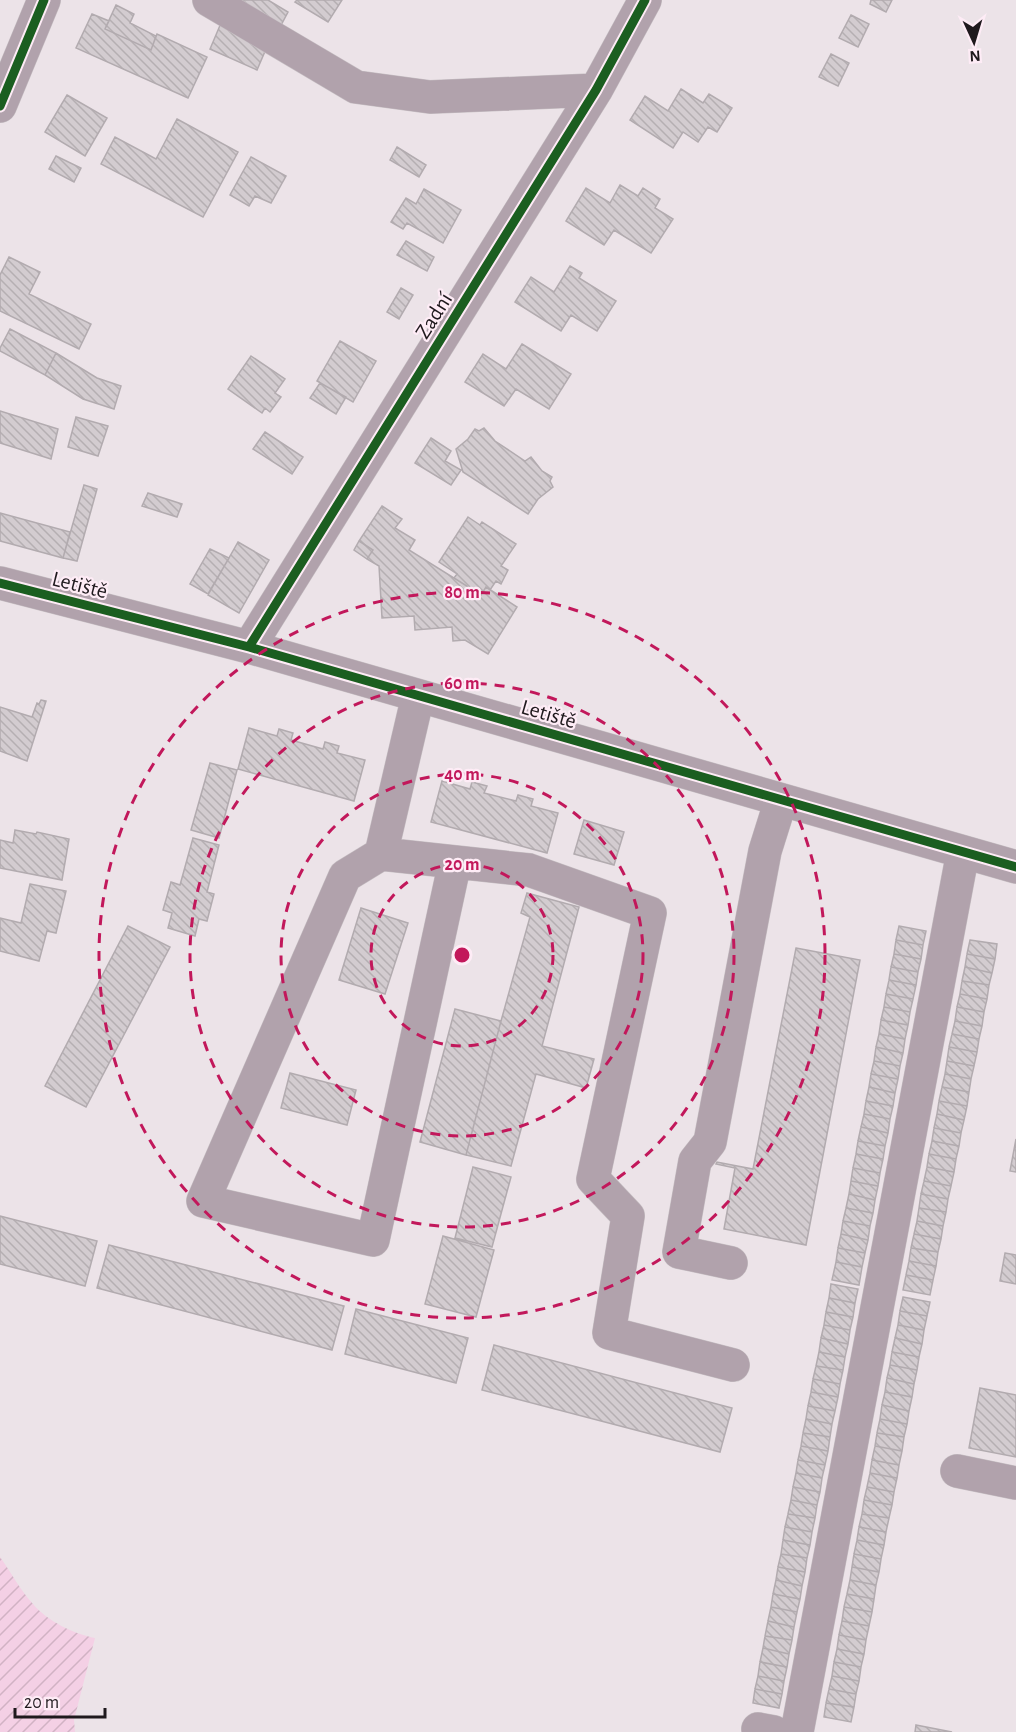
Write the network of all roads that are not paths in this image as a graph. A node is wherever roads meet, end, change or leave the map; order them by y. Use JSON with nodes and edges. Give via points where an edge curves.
{"nodes":[{"id":1,"x":44,"y":0,"type":"edge"},
{"id":2,"x":209,"y":0,"type":"edge"},
{"id":3,"x":645,"y":0,"type":"edge"},
{"id":4,"x":596,"y":90,"type":"junction"},
{"id":5,"x":0,"y":106,"type":"edge"},
{"id":6,"x":0,"y":583,"type":"edge"},
{"id":7,"x":249,"y":647,"type":"junction"},
{"id":8,"x":418,"y":696,"type":"junction"},
{"id":9,"x":781,"y":800,"type":"junction"},
{"id":10,"x":963,"y":852,"type":"junction"},
{"id":11,"x":381,"y":854,"type":"junction"},
{"id":12,"x":455,"y":862,"type":"junction"},
{"id":13,"x":1016,"y":867,"type":"edge"},
{"id":14,"x":731,"y":1263,"type":"dead end"},
{"id":15,"x":733,"y":1365,"type":"dead end"},
{"id":16,"x":957,"y":1471,"type":"dead end"},
{"id":17,"x":1016,"y":1483,"type":"edge"},
{"id":18,"x":797,"y":1732,"type":"edge"}],
"edges":[{"from":1,"to":5,"type":"street"},
{"from":2,"to":4,"type":"street","via":[[356,87],[430,97]]},
{"from":3,"to":4,"type":"street","name":"Zadní"},
{"from":4,"to":7,"type":"street","name":"Zadní"},
{"from":6,"to":7,"type":"street","name":"Letiště"},
{"from":7,"to":8,"type":"street","name":"Letiště"},
{"from":8,"to":9,"type":"street","name":"Letiště"},
{"from":8,"to":11,"type":"street"},
{"from":9,"to":10,"type":"street","name":"Letiště"},
{"from":9,"to":14,"type":"street","via":[[765,851],[710,1142],[695,1161],[679,1252]]},
{"from":10,"to":13,"type":"street","name":"Letiště"},
{"from":10,"to":18,"type":"street"},
{"from":11,"to":12,"type":"street"},
{"from":11,"to":12,"type":"street","via":[[345,876],[203,1201],[373,1240]]},
{"from":12,"to":15,"type":"street","via":[[529,870],[650,913],[594,1179],[628,1216],[609,1333]]},
{"from":16,"to":17,"type":"street"}]}
